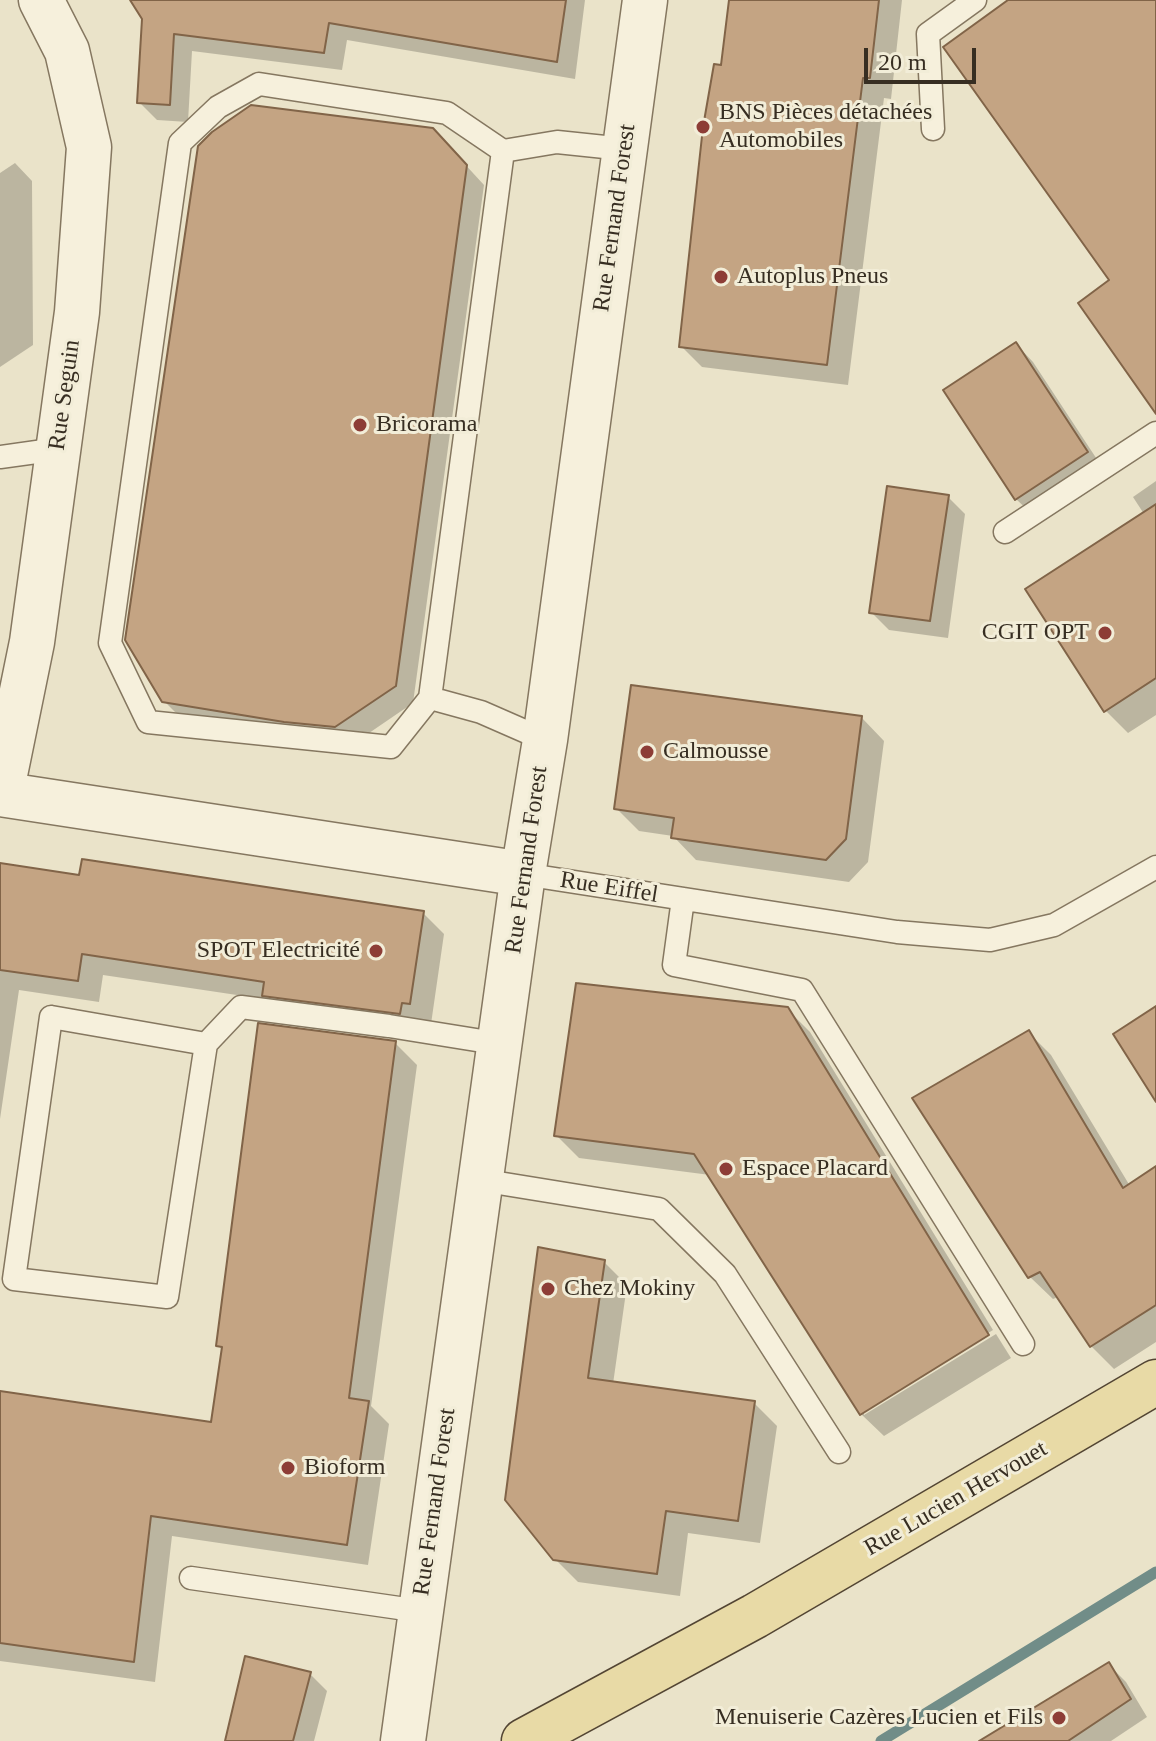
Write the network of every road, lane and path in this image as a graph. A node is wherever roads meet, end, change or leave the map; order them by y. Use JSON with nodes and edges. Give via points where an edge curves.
{"nodes":[{"id":1,"x":41,"y":0,"type":"edge"},
{"id":2,"x":645,"y":0,"type":"edge"},
{"id":3,"x":975,"y":0,"type":"edge"},
{"id":4,"x":933,"y":129,"type":"dead end"},
{"id":5,"x":624,"y":149,"type":"junction"},
{"id":6,"x":503,"y":151,"type":"junction"},
{"id":7,"x":1156,"y":433,"type":"edge"},
{"id":8,"x":58,"y":449,"type":"junction"},
{"id":9,"x":0,"y":457,"type":"edge"},
{"id":10,"x":1005,"y":532,"type":"dead end"},
{"id":11,"x":430,"y":698,"type":"junction"},
{"id":12,"x":545,"y":740,"type":"junction"},
{"id":13,"x":0,"y":794,"type":"edge"},
{"id":14,"x":1156,"y":867,"type":"edge"},
{"id":15,"x":523,"y":874,"type":"junction"},
{"id":16,"x":683,"y":899,"type":"junction"},
{"id":17,"x":206,"y":1044,"type":"junction"},
{"id":18,"x":501,"y":1044,"type":"junction"},
{"id":19,"x":480,"y":1180,"type":"junction"},
{"id":20,"x":1023,"y":1344,"type":"dead end"},
{"id":21,"x":1156,"y":1382,"type":"edge"},
{"id":22,"x":839,"y":1452,"type":"dead end"},
{"id":23,"x":191,"y":1578,"type":"dead end"},
{"id":24,"x":420,"y":1611,"type":"junction"},
{"id":25,"x":755,"y":1616,"type":"junction"},
{"id":26,"x":410,"y":1734,"type":"edge"},
{"id":27,"x":524,"y":1741,"type":"edge"},
{"id":28,"x":583,"y":1741,"type":"edge"}],
"edges":[{"from":1,"to":8,"type":"street","name":"Rue Seguin","via":[[67,51],[89,147],[77,312]]},
{"from":2,"to":5,"type":"street","name":"Rue Fernand Forest"},
{"from":3,"to":4,"type":"lane","via":[[928,34]]},
{"from":5,"to":6,"type":"lane","via":[[557,142]]},
{"from":5,"to":12,"type":"street","name":"Rue Fernand Forest"},
{"from":6,"to":11,"type":"lane"},
{"from":6,"to":11,"type":"lane","via":[[447,113],[259,84],[218,107],[180,143],[110,643],[148,722],[391,747]]},
{"from":7,"to":10,"type":"lane"},
{"from":8,"to":9,"type":"lane"},
{"from":8,"to":13,"type":"street","name":"Rue Seguin","via":[[32,642]]},
{"from":11,"to":12,"type":"lane","via":[[481,712]]},
{"from":12,"to":15,"type":"street","name":"Rue Fernand Forest"},
{"from":13,"to":15,"type":"street","name":"Rue Eiffel"},
{"from":14,"to":16,"type":"lane","name":"Rue Eiffel","via":[[1054,925],[990,940],[897,932]]},
{"from":15,"to":16,"type":"lane","name":"Rue Eiffel"},
{"from":15,"to":18,"type":"street","name":"Rue Fernand Forest"},
{"from":16,"to":20,"type":"lane","via":[[674,965],[802,990]]},
{"from":17,"to":17,"type":"lane","via":[[51,1017],[14,1279],[167,1297]]},
{"from":17,"to":18,"type":"lane","via":[[241,1007]]},
{"from":18,"to":19,"type":"street","name":"Rue Fernand Forest"},
{"from":19,"to":22,"type":"lane","via":[[659,1209],[725,1274]]},
{"from":19,"to":24,"type":"street","name":"Rue Fernand Forest"},
{"from":21,"to":25,"type":"main road","name":"Rue Lucien Hervouet"},
{"from":23,"to":24,"type":"lane"},
{"from":24,"to":26,"type":"street","name":"Rue Fernand Forest"},
{"from":25,"to":27,"type":"main road","name":"Rue Lucien Hervouet"},
{"from":25,"to":28,"type":"main road","name":"Rue Lucien Hervouet"}]}
